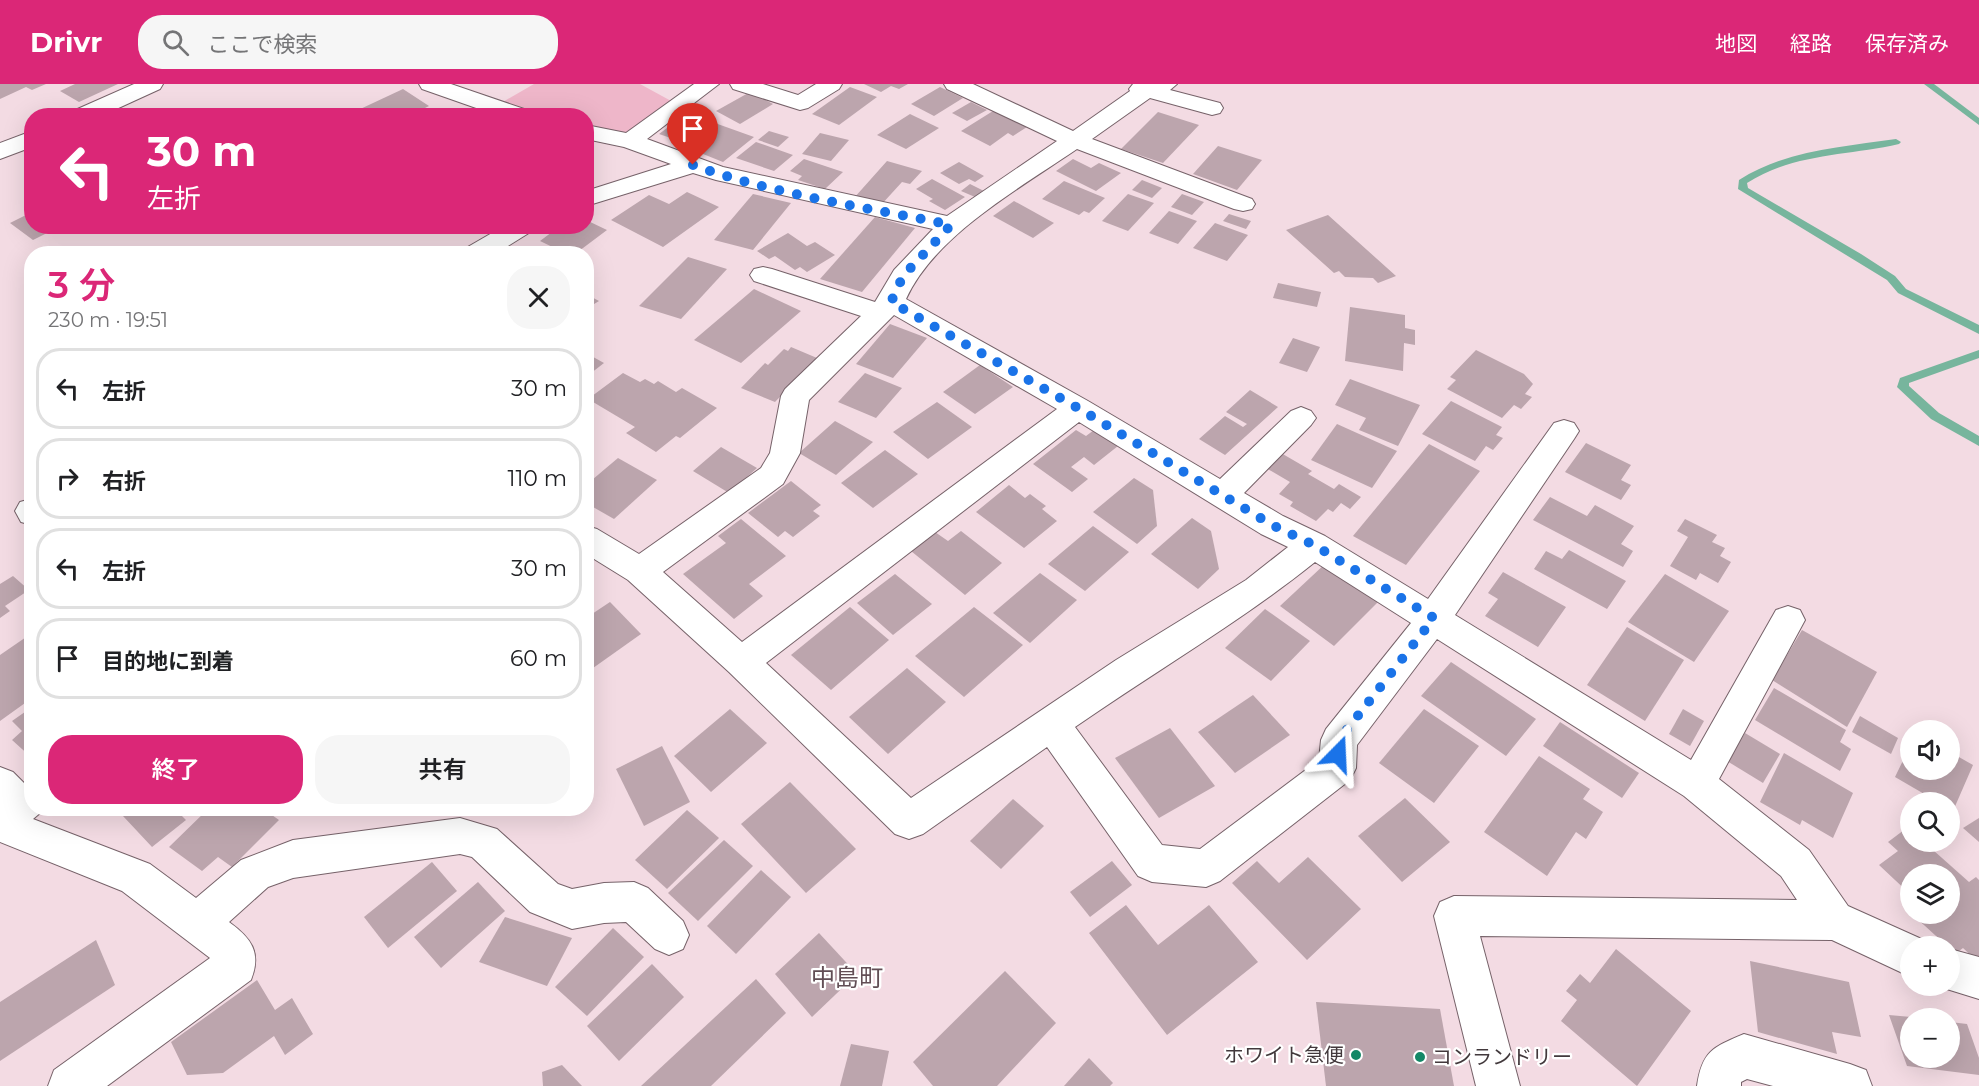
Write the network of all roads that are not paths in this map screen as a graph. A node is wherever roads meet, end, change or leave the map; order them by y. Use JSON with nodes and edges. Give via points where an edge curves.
{"nodes":[{"id":1,"x":152,"y":84,"type":"edge"},
{"id":2,"x":430,"y":84,"type":"edge"},
{"id":3,"x":708,"y":84,"type":"edge"},
{"id":4,"x":741,"y":84,"type":"edge"},
{"id":5,"x":831,"y":84,"type":"edge"},
{"id":6,"x":955,"y":84,"type":"edge"},
{"id":7,"x":1147,"y":87,"type":"edge"},
{"id":8,"x":99,"y":108,"type":"edge"},
{"id":9,"x":499,"y":108,"type":"edge"},
{"id":10,"x":1212,"y":108,"type":"dead end"},
{"id":11,"x":594,"y":134,"type":"edge"},
{"id":12,"x":1074,"y":140,"type":"junction"},
{"id":13,"x":630,"y":141,"type":"junction"},
{"id":14,"x":24,"y":142,"type":"edge"},
{"id":15,"x":0,"y":152,"type":"edge"},
{"id":16,"x":693,"y":165,"type":"junction"},
{"id":17,"x":594,"y":196,"type":"edge"},
{"id":18,"x":1243,"y":204,"type":"dead end"},
{"id":19,"x":951,"y":225,"type":"junction"},
{"id":20,"x":509,"y":234,"type":"edge"},
{"id":21,"x":489,"y":246,"type":"edge"},
{"id":22,"x":763,"y":275,"type":"dead end"},
{"id":23,"x":886,"y":308,"type":"junction"},
{"id":24,"x":1078,"y":408,"type":"junction"},
{"id":25,"x":1301,"y":418,"type":"dead end"},
{"id":26,"x":1564,"y":431,"type":"dead end"},
{"id":27,"x":1222,"y":495,"type":"junction"},
{"id":28,"x":594,"y":543,"type":"edge"},
{"id":29,"x":1314,"y":545,"type":"junction"},
{"id":30,"x":640,"y":572,"type":"junction"},
{"id":31,"x":1434,"y":618,"type":"junction"},
{"id":32,"x":1788,"y":620,"type":"dead end"},
{"id":33,"x":741,"y":662,"type":"junction"},
{"id":34,"x":1051,"y":724,"type":"junction"},
{"id":35,"x":1697,"y":784,"type":"junction"},
{"id":36,"x":10,"y":806,"type":"edge"},
{"id":37,"x":24,"y":814,"type":"edge"},
{"id":38,"x":28,"y":816,"type":"edge"},
{"id":39,"x":1834,"y":920,"type":"junction"},
{"id":40,"x":197,"y":923,"type":"junction"},
{"id":41,"x":669,"y":935,"type":"dead end"},
{"id":42,"x":1900,"y":951,"type":"edge"},
{"id":43,"x":1960,"y":973,"type":"edge"},
{"id":44,"x":1979,"y":978,"type":"edge"},
{"id":45,"x":70,"y":1086,"type":"edge"},
{"id":46,"x":1498,"y":1086,"type":"edge"},
{"id":47,"x":1719,"y":1086,"type":"edge"},
{"id":48,"x":1850,"y":1086,"type":"edge"}],
"edges":[{"from":1,"to":8,"type":"street"},
{"from":2,"to":9,"type":"street"},
{"from":3,"to":13,"type":"street"},
{"from":4,"to":5,"type":"street","via":[[800,103]]},
{"from":6,"to":12,"type":"street"},
{"from":7,"to":10,"type":"street"},
{"from":7,"to":12,"type":"street"},
{"from":11,"to":13,"type":"street"},
{"from":12,"to":18,"type":"street"},
{"from":12,"to":19,"type":"street"},
{"from":13,"to":16,"type":"street"},
{"from":14,"to":15,"type":"street"},
{"from":16,"to":17,"type":"street"},
{"from":16,"to":19,"type":"street"},
{"from":19,"to":23,"type":"street","via":[[903,276]]},
{"from":20,"to":21,"type":"street"},
{"from":22,"to":23,"type":"street"},
{"from":23,"to":24,"type":"street"},
{"from":23,"to":30,"type":"street","via":[[795,396],[785,453],[772,476]]},
{"from":24,"to":27,"type":"street"},
{"from":24,"to":33,"type":"street"},
{"from":25,"to":27,"type":"street"},
{"from":26,"to":31,"type":"street"},
{"from":27,"to":29,"type":"street"},
{"from":28,"to":30,"type":"street"},
{"from":29,"to":31,"type":"street"},
{"from":29,"to":34,"type":"street","via":[[1257,589]]},
{"from":30,"to":33,"type":"street"},
{"from":31,"to":34,"type":"street","via":[[1339,740],[1338,768],[1206,868],[1152,863]]},
{"from":31,"to":35,"type":"street"},
{"from":32,"to":35,"type":"street"},
{"from":33,"to":34,"type":"street","via":[[909,821]]},
{"from":35,"to":39,"type":"street","via":[[1795,863]]},
{"from":36,"to":37,"type":"street"},
{"from":38,"to":40,"type":"street","via":[[136,877]]},
{"from":39,"to":42,"type":"street"},
{"from":39,"to":46,"type":"street","via":[[1454,916]]},
{"from":40,"to":41,"type":"street","via":[[255,873],[293,859],[460,836],[483,842],[544,898],[573,909],[634,902]]},
{"from":40,"to":45,"type":"street","via":[[233,950],[236,965]]},
{"from":43,"to":44,"type":"street"},
{"from":47,"to":48,"type":"street","via":[[1721,1070],[1744,1056]]}]}
